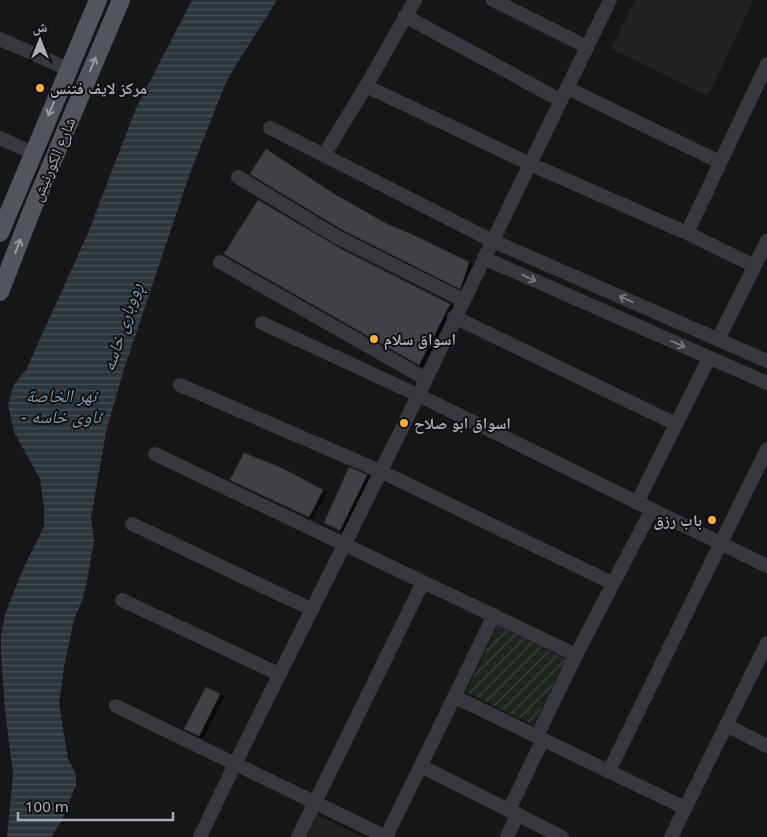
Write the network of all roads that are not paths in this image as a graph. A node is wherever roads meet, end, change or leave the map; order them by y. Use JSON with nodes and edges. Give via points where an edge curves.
{"nodes":[{"id":1,"x":98,"y":0,"type":"edge"},
{"id":2,"x":121,"y":0,"type":"edge"},
{"id":3,"x":415,"y":0,"type":"edge"},
{"id":4,"x":493,"y":0,"type":"edge"},
{"id":5,"x":610,"y":0,"type":"edge"},
{"id":6,"x":405,"y":16,"type":"junction"},
{"id":7,"x":0,"y":39,"type":"edge"},
{"id":8,"x":587,"y":47,"type":"junction"},
{"id":9,"x":767,"y":64,"type":"edge"},
{"id":10,"x":68,"y":69,"type":"junction"},
{"id":11,"x":366,"y":86,"type":"junction"},
{"id":12,"x":567,"y":88,"type":"junction"},
{"id":13,"x":560,"y":100,"type":"junction"},
{"id":14,"x":270,"y":128,"type":"dead end"},
{"id":15,"x":0,"y":138,"type":"edge"},
{"id":16,"x":33,"y":152,"type":"junction"},
{"id":17,"x":324,"y":155,"type":"junction"},
{"id":18,"x":720,"y":162,"type":"junction"},
{"id":19,"x":530,"y":164,"type":"junction"},
{"id":20,"x":238,"y":176,"type":"dead end"},
{"id":21,"x":0,"y":233,"type":"edge"},
{"id":22,"x":687,"y":233,"type":"junction"},
{"id":23,"x":493,"y":241,"type":"junction"},
{"id":24,"x":767,"y":241,"type":"edge"},
{"id":25,"x":484,"y":258,"type":"junction"},
{"id":26,"x":220,"y":262,"type":"dead end"},
{"id":27,"x":754,"y":266,"type":"junction"},
{"id":28,"x":0,"y":292,"type":"edge"},
{"id":29,"x":463,"y":300,"type":"junction"},
{"id":30,"x":454,"y":317,"type":"junction"},
{"id":31,"x":262,"y":323,"type":"dead end"},
{"id":32,"x":718,"y":339,"type":"junction"},
{"id":33,"x":709,"y":358,"type":"junction"},
{"id":34,"x":767,"y":361,"type":"edge"},
{"id":35,"x":426,"y":379,"type":"junction"},
{"id":36,"x":767,"y":383,"type":"edge"},
{"id":37,"x":180,"y":385,"type":"dead end"},
{"id":38,"x":418,"y":395,"type":"junction"},
{"id":39,"x":676,"y":424,"type":"junction"},
{"id":40,"x":767,"y":449,"type":"edge"},
{"id":41,"x":156,"y":454,"type":"dead end"},
{"id":42,"x":763,"y":469,"type":"edge"},
{"id":43,"x":380,"y":471,"type":"junction"},
{"id":44,"x":637,"y":503,"type":"junction"},
{"id":45,"x":652,"y":509,"type":"junction"},
{"id":46,"x":132,"y":524,"type":"dead end"},
{"id":47,"x":344,"y":544,"type":"junction"},
{"id":48,"x":721,"y":544,"type":"junction"},
{"id":49,"x":767,"y":566,"type":"edge"},
{"id":50,"x":424,"y":582,"type":"junction"},
{"id":51,"x":612,"y":583,"type":"junction"},
{"id":52,"x":122,"y":600,"type":"dead end"},
{"id":53,"x":311,"y":608,"type":"junction"},
{"id":54,"x":494,"y":615,"type":"junction"},
{"id":55,"x":767,"y":643,"type":"edge"},
{"id":56,"x":576,"y":655,"type":"junction"},
{"id":57,"x":764,"y":658,"type":"edge"},
{"id":58,"x":279,"y":674,"type":"junction"},
{"id":59,"x":455,"y":696,"type":"junction"},
{"id":60,"x":116,"y":706,"type":"dead end"},
{"id":61,"x":726,"y":725,"type":"junction"},
{"id":62,"x":540,"y":738,"type":"junction"},
{"id":63,"x":767,"y":746,"type":"edge"},
{"id":64,"x":234,"y":764,"type":"junction"},
{"id":65,"x":421,"y":766,"type":"junction"},
{"id":66,"x":608,"y":771,"type":"junction"},
{"id":67,"x":315,"y":803,"type":"junction"},
{"id":68,"x":685,"y":808,"type":"junction"},
{"id":69,"x":513,"y":812,"type":"junction"},
{"id":70,"x":200,"y":837,"type":"edge"},
{"id":71,"x":298,"y":837,"type":"edge"},
{"id":72,"x":386,"y":837,"type":"edge"},
{"id":73,"x":507,"y":837,"type":"edge"},
{"id":74,"x":562,"y":837,"type":"edge"},
{"id":75,"x":670,"y":837,"type":"edge"}],
"edges":[{"from":1,"to":10,"type":"main road","name":"شارع الكورنيش"},
{"from":28,"to":2,"type":"main road","name":"شارع الكورنيش","one_way":true},
{"from":3,"to":6,"type":"street"},
{"from":4,"to":8,"type":"street"},
{"from":5,"to":8,"type":"street"},
{"from":6,"to":11,"type":"street"},
{"from":6,"to":13,"type":"street"},
{"from":7,"to":10,"type":"street"},
{"from":8,"to":12,"type":"street"},
{"from":9,"to":18,"type":"street"},
{"from":10,"to":16,"type":"main road","name":"شارع الكورنيش","one_way":true},
{"from":11,"to":17,"type":"street"},
{"from":11,"to":19,"type":"street"},
{"from":12,"to":13,"type":"street"},
{"from":12,"to":18,"type":"street"},
{"from":13,"to":19,"type":"street"},
{"from":14,"to":17,"type":"street"},
{"from":15,"to":16,"type":"street"},
{"from":16,"to":21,"type":"main road","name":"شارع الكورنيش"},
{"from":17,"to":23,"type":"street"},
{"from":18,"to":22,"type":"street"},
{"from":19,"to":22,"type":"street"},
{"from":19,"to":23,"type":"street"},
{"from":20,"to":29,"type":"street","via":[[337,237]]},
{"from":22,"to":27,"type":"street"},
{"from":23,"to":25,"type":"street"},
{"from":32,"to":23,"type":"street","one_way":true},
{"from":24,"to":27,"type":"street"},
{"from":25,"to":29,"type":"street"},
{"from":25,"to":33,"type":"street","one_way":true},
{"from":26,"to":35,"type":"street"},
{"from":27,"to":32,"type":"street"},
{"from":29,"to":30,"type":"street"},
{"from":30,"to":35,"type":"street"},
{"from":30,"to":39,"type":"street"},
{"from":31,"to":38,"type":"street"},
{"from":32,"to":34,"type":"street"},
{"from":33,"to":36,"type":"street"},
{"from":33,"to":39,"type":"street"},
{"from":35,"to":38,"type":"street"},
{"from":37,"to":43,"type":"street"},
{"from":38,"to":43,"type":"street"},
{"from":38,"to":44,"type":"street"},
{"from":39,"to":44,"type":"street"},
{"from":40,"to":42,"type":"street"},
{"from":41,"to":47,"type":"street"},
{"from":42,"to":48,"type":"street"},
{"from":43,"to":47,"type":"street"},
{"from":43,"to":51,"type":"street"},
{"from":44,"to":45,"type":"street"},
{"from":45,"to":48,"type":"street"},
{"from":45,"to":51,"type":"street"},
{"from":46,"to":53,"type":"street"},
{"from":47,"to":50,"type":"street"},
{"from":47,"to":53,"type":"street"},
{"from":48,"to":49,"type":"street"},
{"from":48,"to":66,"type":"street"},
{"from":50,"to":54,"type":"street"},
{"from":50,"to":67,"type":"street"},
{"from":51,"to":56,"type":"street"},
{"from":52,"to":58,"type":"street"},
{"from":53,"to":58,"type":"street"},
{"from":54,"to":56,"type":"street"},
{"from":54,"to":59,"type":"street"},
{"from":55,"to":57,"type":"street"},
{"from":56,"to":62,"type":"street"},
{"from":57,"to":61,"type":"street"},
{"from":58,"to":64,"type":"street"},
{"from":59,"to":62,"type":"street"},
{"from":59,"to":65,"type":"street"},
{"from":60,"to":64,"type":"street"},
{"from":61,"to":63,"type":"street"},
{"from":61,"to":68,"type":"street"},
{"from":62,"to":66,"type":"street"},
{"from":62,"to":69,"type":"street"},
{"from":64,"to":67,"type":"street"},
{"from":64,"to":70,"type":"street"},
{"from":65,"to":69,"type":"street"},
{"from":65,"to":72,"type":"street"},
{"from":66,"to":68,"type":"street"},
{"from":67,"to":71,"type":"street"},
{"from":67,"to":72,"type":"street"},
{"from":68,"to":75,"type":"street"},
{"from":69,"to":73,"type":"street"},
{"from":69,"to":74,"type":"street"}]}
